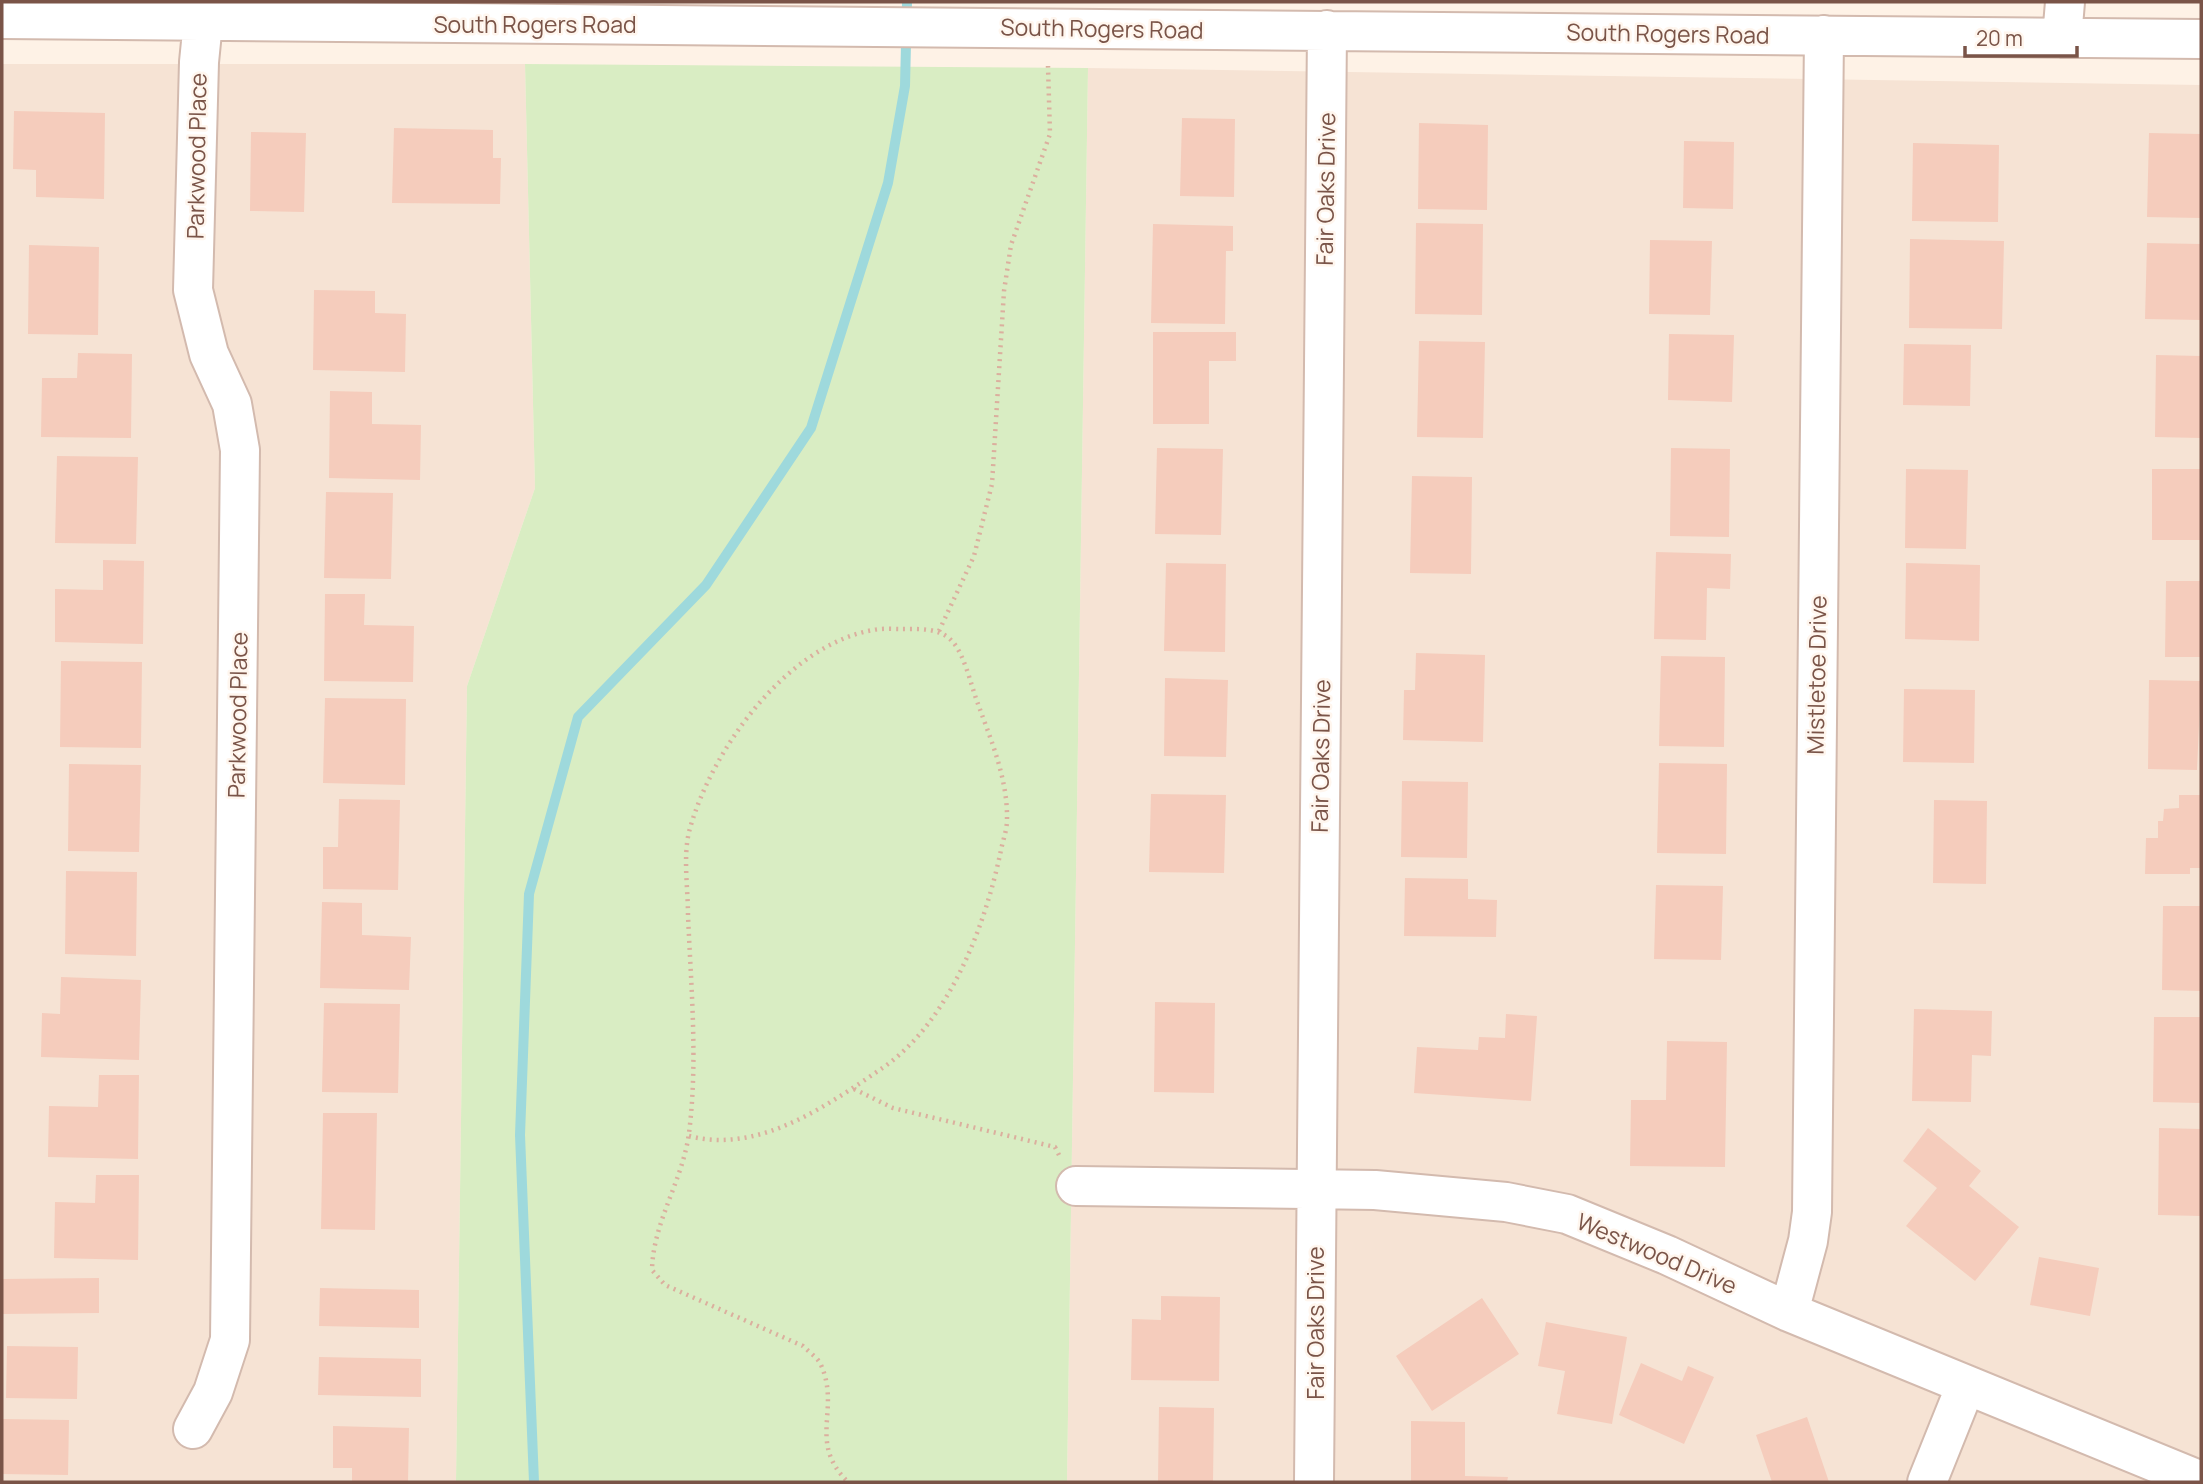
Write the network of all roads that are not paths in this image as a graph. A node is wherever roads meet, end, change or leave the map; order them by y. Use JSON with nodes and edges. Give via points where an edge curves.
{"nodes":[{"id":1,"x":204,"y":11,"type":"edge"},
{"id":2,"x":419,"y":12,"type":"edge"},
{"id":3,"x":636,"y":13,"type":"edge"},
{"id":4,"x":2,"y":19,"type":"edge"},
{"id":5,"x":2064,"y":20,"type":"edge"},
{"id":6,"x":1327,"y":30,"type":"junction"},
{"id":7,"x":1825,"y":35,"type":"junction"},
{"id":8,"x":2201,"y":39,"type":"edge"},
{"id":9,"x":1076,"y":1186,"type":"road end"},
{"id":10,"x":1315,"y":1188,"type":"junction"},
{"id":11,"x":1788,"y":1312,"type":"junction"},
{"id":12,"x":1966,"y":1385,"type":"junction"},
{"id":13,"x":193,"y":1429,"type":"dead end"},
{"id":14,"x":2201,"y":1481,"type":"edge"},
{"id":15,"x":1314,"y":1482,"type":"edge"},
{"id":16,"x":1927,"y":1482,"type":"edge"}],
"edges":[{"from":1,"to":2,"type":"street","name":"South Rogers Road"},
{"from":1,"to":4,"type":"street","name":"South Rogers Road"},
{"from":1,"to":13,"type":"street","name":"Parkwood Place","via":[[193,290],[209,355],[232,404],[240,450],[230,1340],[213,1392]]},
{"from":2,"to":3,"type":"street","name":"South Rogers Road"},
{"from":3,"to":6,"type":"street","name":"South Rogers Road","via":[[864,26]]},
{"from":5,"to":7,"type":"street","name":"South Rogers Road"},
{"from":5,"to":8,"type":"street","name":"South Rogers Road"},
{"from":6,"to":7,"type":"street","name":"South Rogers Road"},
{"from":6,"to":10,"type":"street","name":"Fair Oaks Drive"},
{"from":7,"to":11,"type":"street","name":"Mistletoe Drive","via":[[1812,1212]]},
{"from":9,"to":10,"type":"street","name":"Westwood Drive"},
{"from":10,"to":11,"type":"street","name":"Westwood Drive","via":[[1439,1194],[1567,1214]]},
{"from":10,"to":15,"type":"street","name":"Fair Oaks Drive"},
{"from":11,"to":12,"type":"street","name":"Westwood Drive"},
{"from":12,"to":14,"type":"street","name":"Westwood Drive"},
{"from":12,"to":16,"type":"street"}]}
